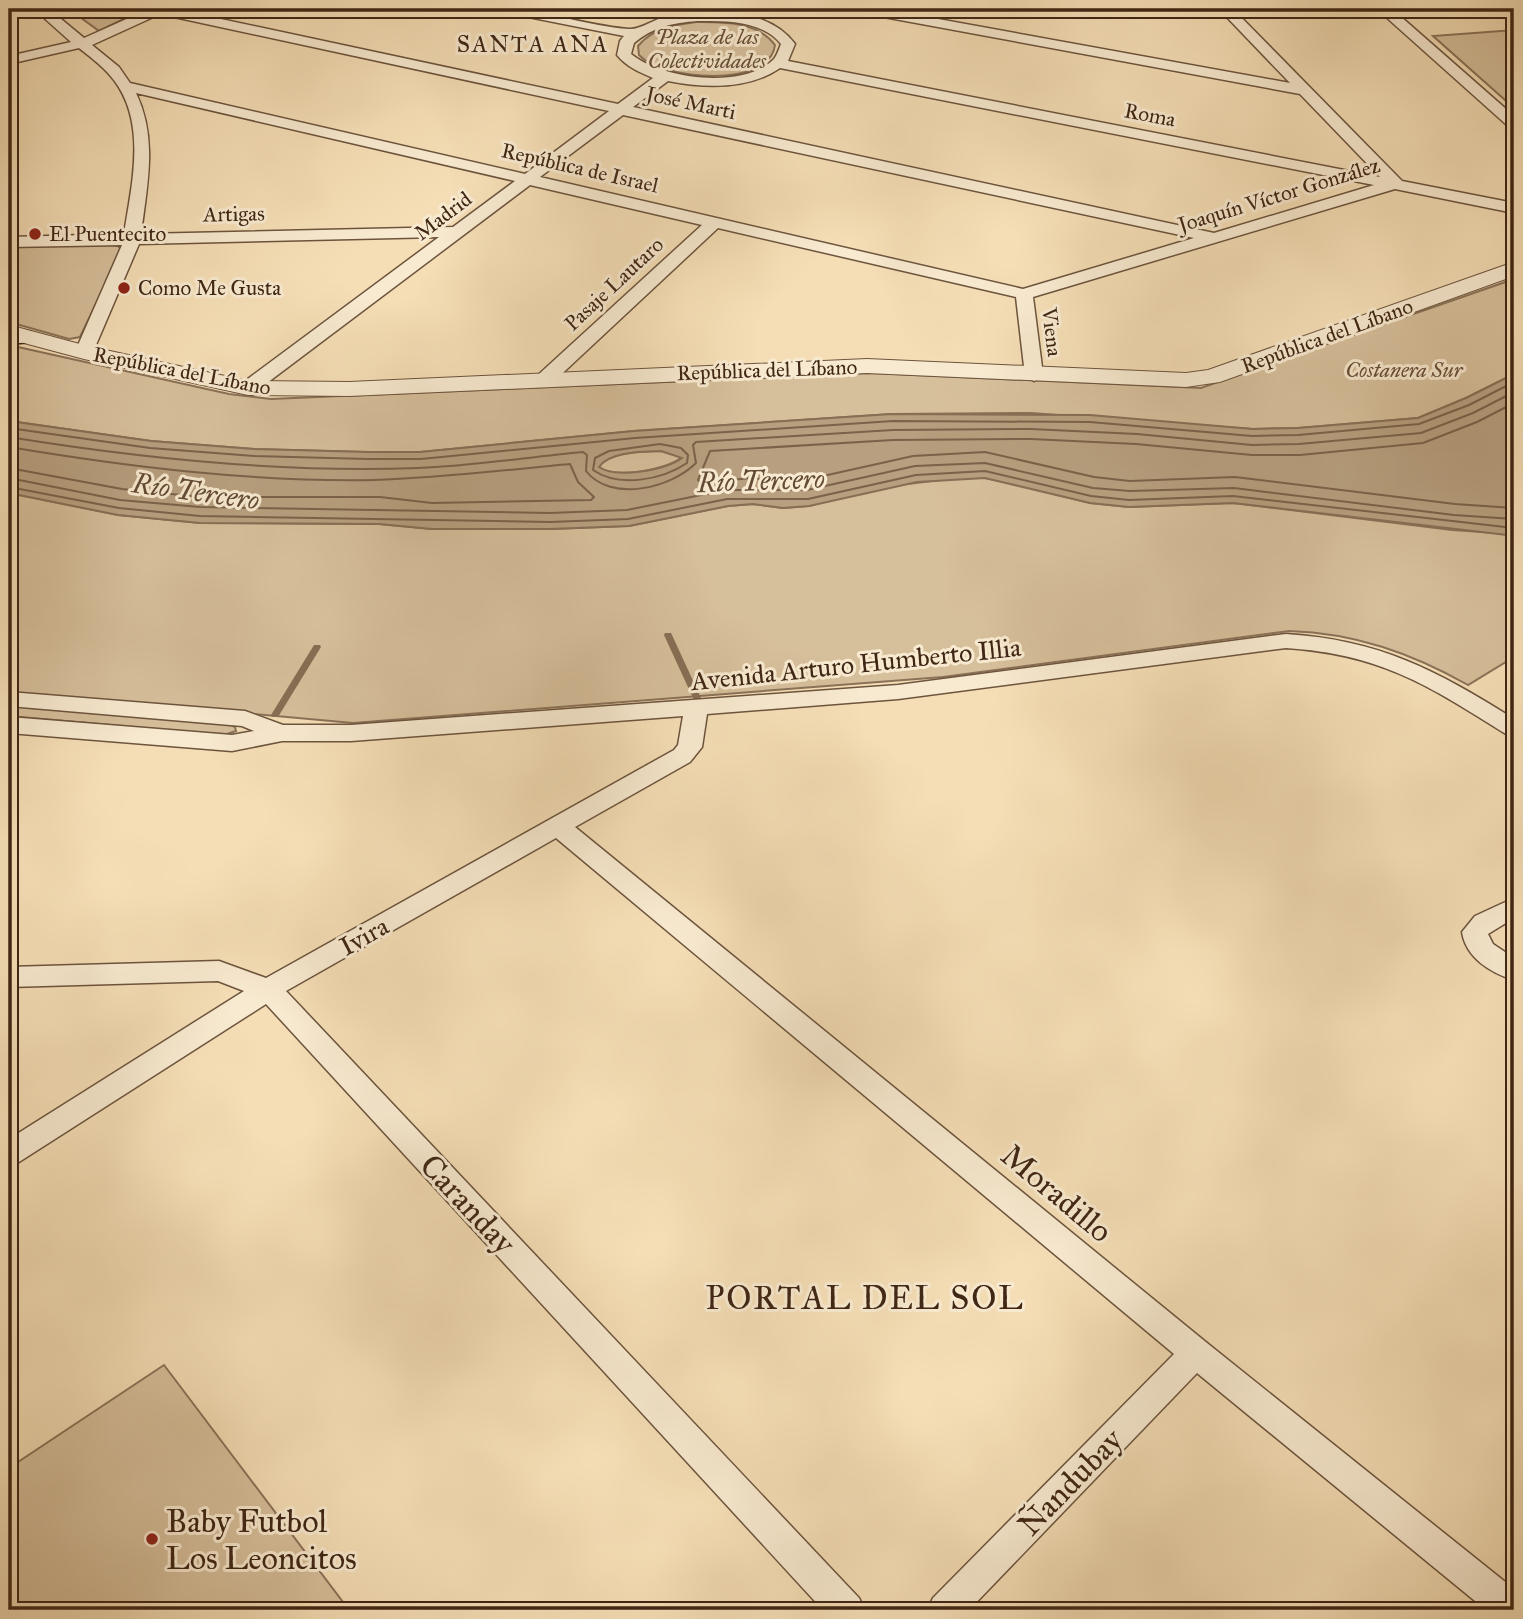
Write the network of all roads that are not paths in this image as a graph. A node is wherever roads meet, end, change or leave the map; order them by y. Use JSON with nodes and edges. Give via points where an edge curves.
{"nodes":[{"id":1,"x":41,"y":9,"type":"edge"},
{"id":2,"x":158,"y":9,"type":"edge"},
{"id":3,"x":508,"y":9,"type":"edge"},
{"id":4,"x":756,"y":9,"type":"edge"},
{"id":5,"x":862,"y":9,"type":"edge"},
{"id":6,"x":1226,"y":9,"type":"edge"},
{"id":7,"x":1384,"y":9,"type":"edge"},
{"id":8,"x":742,"y":19,"type":"junction"},
{"id":9,"x":633,"y":34,"type":"junction"},
{"id":10,"x":84,"y":43,"type":"junction"},
{"id":11,"x":9,"y":60,"type":"edge"},
{"id":12,"x":778,"y":63,"type":"junction"},
{"id":13,"x":663,"y":77,"type":"junction"},
{"id":14,"x":125,"y":86,"type":"junction"},
{"id":15,"x":1304,"y":90,"type":"junction"},
{"id":16,"x":621,"y":110,"type":"junction"},
{"id":17,"x":1514,"y":124,"type":"edge"},
{"id":18,"x":531,"y":178,"type":"junction"},
{"id":19,"x":1395,"y":184,"type":"junction"},
{"id":20,"x":1514,"y":208,"type":"edge"},
{"id":21,"x":715,"y":222,"type":"junction"},
{"id":22,"x":460,"y":232,"type":"junction"},
{"id":23,"x":1218,"y":238,"type":"junction"},
{"id":24,"x":132,"y":240,"type":"junction"},
{"id":25,"x":9,"y":242,"type":"edge"},
{"id":26,"x":1514,"y":270,"type":"edge"},
{"id":27,"x":1024,"y":294,"type":"junction"},
{"id":28,"x":13,"y":335,"type":"edge"},
{"id":29,"x":84,"y":352,"type":"junction"},
{"id":30,"x":1034,"y":375,"type":"junction"},
{"id":31,"x":545,"y":379,"type":"junction"},
{"id":32,"x":248,"y":388,"type":"junction"},
{"id":33,"x":9,"y":699,"type":"edge"},
{"id":34,"x":696,"y":708,"type":"junction"},
{"id":35,"x":9,"y":725,"type":"edge"},
{"id":36,"x":1514,"y":729,"type":"edge"},
{"id":37,"x":282,"y":733,"type":"junction"},
{"id":38,"x":559,"y":827,"type":"junction"},
{"id":39,"x":1514,"y":907,"type":"edge"},
{"id":40,"x":1514,"y":970,"type":"edge"},
{"id":41,"x":9,"y":977,"type":"edge"},
{"id":42,"x":268,"y":989,"type":"junction"},
{"id":43,"x":9,"y":1154,"type":"edge"},
{"id":44,"x":1196,"y":1353,"type":"junction"},
{"id":45,"x":847,"y":1610,"type":"edge"},
{"id":46,"x":945,"y":1610,"type":"edge"},
{"id":47,"x":1513,"y":1610,"type":"edge"}],
"edges":[{"from":1,"to":10,"type":"street"},
{"from":2,"to":10,"type":"street"},
{"from":2,"to":16,"type":"street","name":"José Marti"},
{"from":3,"to":9,"type":"street"},
{"from":4,"to":8,"type":"street"},
{"from":5,"to":15,"type":"street"},
{"from":6,"to":15,"type":"street","name":"Joaquín Víctor González"},
{"from":7,"to":17,"type":"street"},
{"from":8,"to":9,"type":"street","via":[[681,18]]},
{"from":8,"to":12,"type":"street","via":[[783,36],[787,53]]},
{"from":9,"to":13,"type":"street","via":[[624,48],[629,61]]},
{"from":10,"to":11,"type":"street"},
{"from":10,"to":14,"type":"street","via":[[114,69]]},
{"from":12,"to":13,"type":"street","via":[[758,74],[722,80]]},
{"from":12,"to":19,"type":"street","name":"Roma"},
{"from":13,"to":16,"type":"street","name":"Madrid"},
{"from":14,"to":18,"type":"street","name":"República de Israel"},
{"from":14,"to":24,"type":"street","via":[[137,111],[143,158]]},
{"from":15,"to":19,"type":"street","name":"Joaquín Víctor González"},
{"from":16,"to":18,"type":"street","name":"Madrid"},
{"from":16,"to":23,"type":"street","name":"José Marti"},
{"from":18,"to":21,"type":"street","name":"República de Israel"},
{"from":18,"to":22,"type":"street","name":"Madrid"},
{"from":19,"to":20,"type":"street","name":"Roma"},
{"from":19,"to":23,"type":"street","name":"Joaquín Víctor González"},
{"from":21,"to":27,"type":"street","name":"República de Israel"},
{"from":21,"to":31,"type":"street","name":"Pasaje Lautaro"},
{"from":22,"to":24,"type":"street","name":"Artigas"},
{"from":22,"to":32,"type":"street","name":"Madrid"},
{"from":23,"to":27,"type":"street","name":"Joaquín Víctor González"},
{"from":24,"to":25,"type":"street","name":"Artigas"},
{"from":24,"to":29,"type":"street"},
{"from":26,"to":30,"type":"street","name":"República del Líbano","via":[[1212,377]]},
{"from":27,"to":30,"type":"street","name":"Viena"},
{"from":28,"to":29,"type":"street","name":"República del Líbano"},
{"from":29,"to":32,"type":"street","name":"República del Líbano"},
{"from":30,"to":31,"type":"street","name":"República del Líbano","via":[[867,366]]},
{"from":31,"to":32,"type":"street","name":"República del Líbano","via":[[349,389]]},
{"from":33,"to":37,"type":"street","name":"Avenida Arturo Humberto Illia","via":[[245,719]]},
{"from":34,"to":36,"type":"street","name":"Avenida Arturo Humberto Illia","via":[[949,687],[1310,641],[1383,656],[1429,676]]},
{"from":34,"to":37,"type":"street","name":"Avenida Arturo Humberto Illia","via":[[351,733]]},
{"from":34,"to":38,"type":"street","name":"Ivira","via":[[690,747],[682,756]]},
{"from":35,"to":37,"type":"street","name":"Avenida Arturo Humberto Illia","via":[[232,743]]},
{"from":38,"to":42,"type":"street","name":"Ivira"},
{"from":38,"to":44,"type":"street","name":"Moradillo"},
{"from":39,"to":40,"type":"street","via":[[1475,932],[1481,949]]},
{"from":41,"to":42,"type":"street","name":"Caranday","via":[[219,971]]},
{"from":42,"to":43,"type":"street","name":"Ivira"},
{"from":42,"to":45,"type":"street","name":"Caranday"},
{"from":44,"to":46,"type":"street","name":"Ñandubay"},
{"from":44,"to":47,"type":"street","name":"Moradillo"}]}
